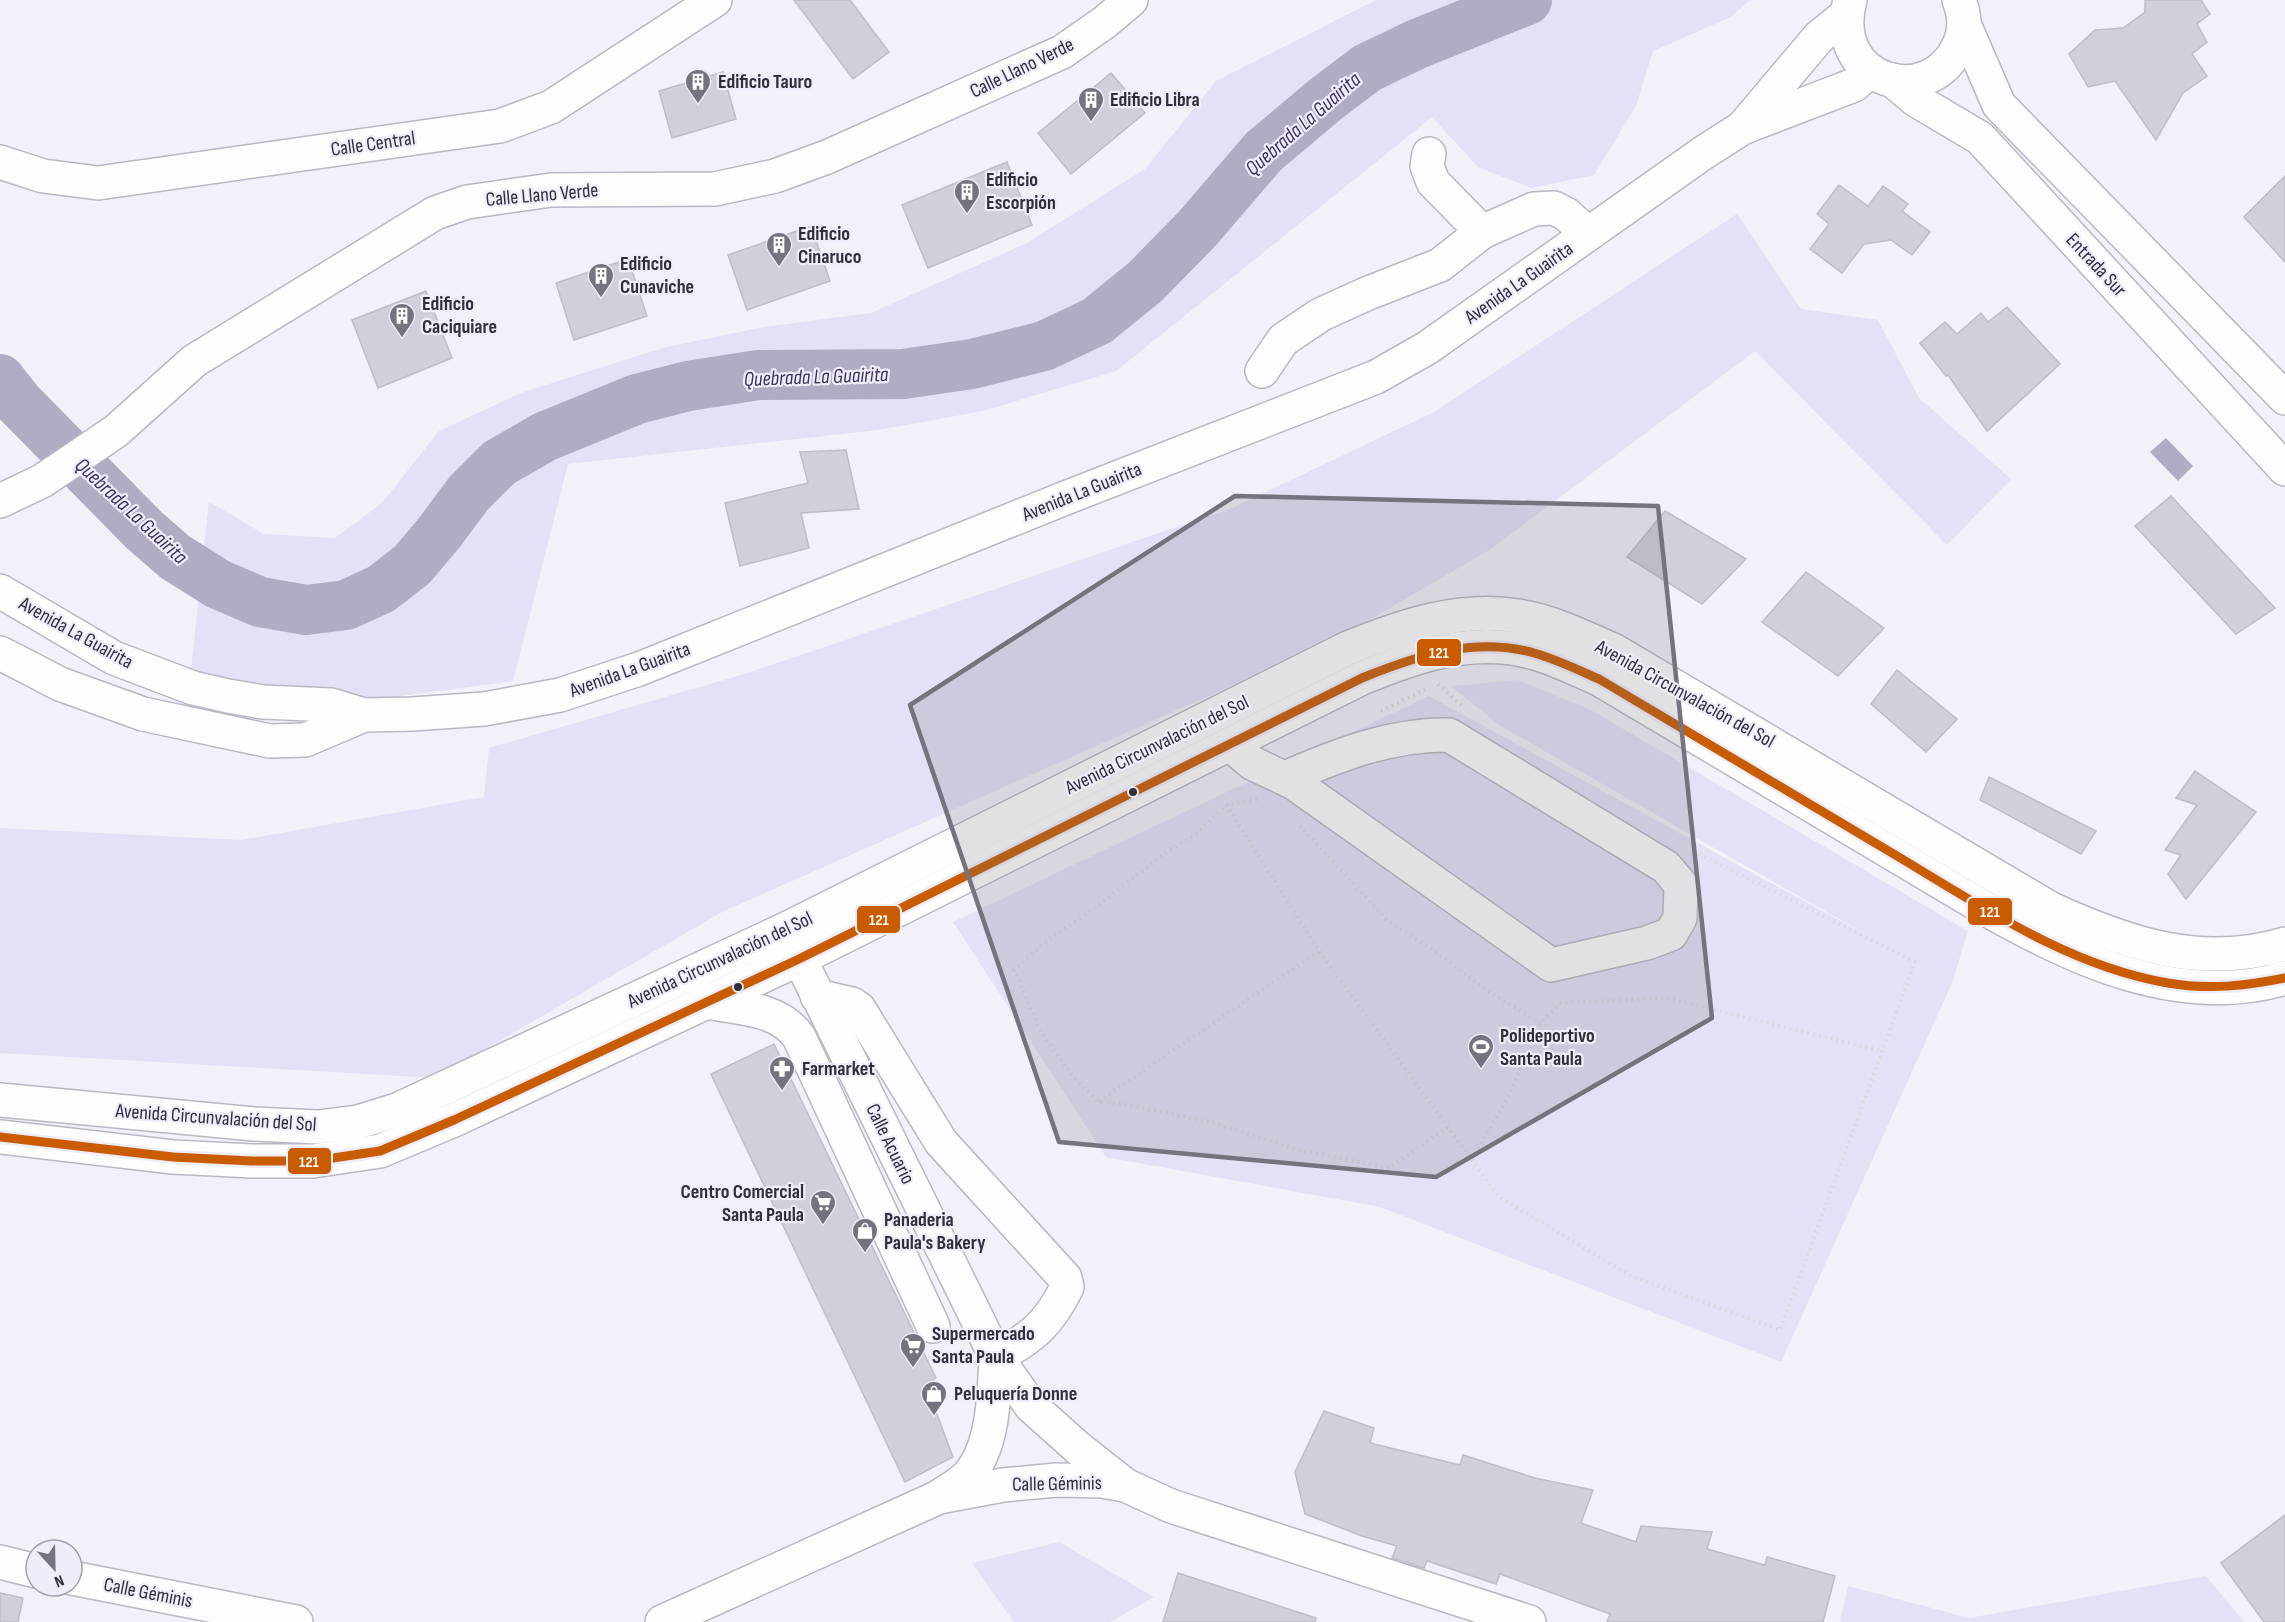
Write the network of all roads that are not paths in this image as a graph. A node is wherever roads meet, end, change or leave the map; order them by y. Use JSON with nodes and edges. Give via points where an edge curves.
{"nodes":[{"id":1,"x":715,"y":0,"type":"edge"},
{"id":2,"x":1131,"y":0,"type":"edge"},
{"id":3,"x":1848,"y":8,"type":"edge"},
{"id":4,"x":1964,"y":8,"type":"edge"},
{"id":5,"x":1881,"y":76,"type":"junction"},
{"id":6,"x":1742,"y":128,"type":"junction"},
{"id":7,"x":1429,"y":154,"type":"dead end"},
{"id":8,"x":0,"y":162,"type":"edge"},
{"id":9,"x":1482,"y":232,"type":"junction"},
{"id":10,"x":1588,"y":234,"type":"junction"},
{"id":11,"x":1262,"y":370,"type":"dead end"},
{"id":12,"x":2285,"y":398,"type":"edge"},
{"id":13,"x":2282,"y":461,"type":"edge"},
{"id":14,"x":0,"y":501,"type":"edge"},
{"id":15,"x":0,"y":591,"type":"edge"},
{"id":16,"x":1348,"y":648,"type":"junction"},
{"id":17,"x":0,"y":653,"type":"edge"},
{"id":18,"x":1362,"y":678,"type":"junction"},
{"id":19,"x":364,"y":715,"type":"junction"},
{"id":20,"x":1231,"y":745,"type":"junction"},
{"id":21,"x":1285,"y":778,"type":"junction"},
{"id":22,"x":786,"y":929,"type":"junction"},
{"id":23,"x":2285,"y":944,"type":"edge"},
{"id":24,"x":799,"y":959,"type":"junction"},
{"id":25,"x":2285,"y":978,"type":"edge"},
{"id":26,"x":817,"y":996,"type":"junction"},
{"id":27,"x":706,"y":1002,"type":"junction"},
{"id":28,"x":0,"y":1100,"type":"edge"},
{"id":29,"x":0,"y":1137,"type":"edge"},
{"id":30,"x":933,"y":1326,"type":"dead end"},
{"id":31,"x":996,"y":1357,"type":"junction"},
{"id":32,"x":1125,"y":1485,"type":"junction"},
{"id":33,"x":939,"y":1497,"type":"junction"},
{"id":34,"x":0,"y":1562,"type":"edge"},
{"id":35,"x":24,"y":1567,"type":"edge"},
{"id":36,"x":84,"y":1580,"type":"edge"},
{"id":37,"x":296,"y":1622,"type":"edge"},
{"id":38,"x":662,"y":1622,"type":"edge"},
{"id":39,"x":1529,"y":1622,"type":"edge"}],
"edges":[{"from":1,"to":8,"type":"street","name":"Calle Central","via":[[551,107],[500,126],[98,183],[43,176]]},
{"from":2,"to":14,"type":"street","name":"Calle Llano Verde","via":[[1062,52],[827,157],[775,176],[715,189],[551,189],[478,200],[435,213],[194,361],[116,431],[42,482]]},
{"from":3,"to":5,"type":"street","name":"Avenida La Guairita","via":[[1845,28],[1850,46],[1861,63]]},
{"from":3,"to":6,"type":"street","name":"Avenida La Guairita"},
{"from":4,"to":5,"type":"street","via":[[1962,39],[1956,53],[1935,74],[1906,82]]},
{"from":4,"to":12,"type":"street","via":[[1999,105]]},
{"from":5,"to":6,"type":"street","name":"Avenida La Guairita"},
{"from":5,"to":13,"type":"street","name":"Entrada Sur","via":[[1980,138]]},
{"from":6,"to":10,"type":"street","name":"Avenida La Guairita"},
{"from":7,"to":9,"type":"street","via":[[1427,166],[1433,182]]},
{"from":9,"to":10,"type":"street","via":[[1534,208],[1554,208]]},
{"from":9,"to":11,"type":"street","via":[[1440,265],[1320,315],[1283,340]]},
{"from":10,"to":19,"type":"street","name":"Avenida La Guairita","via":[[1427,348],[1376,377],[639,669],[560,695],[484,709]]},
{"from":15,"to":19,"type":"street","name":"Avenida La Guairita","via":[[114,658],[194,688],[263,702],[331,705]]},
{"from":16,"to":18,"type":"street"},
{"from":16,"to":22,"type":"street","name":"Avenida Circunvalación del Sol"},
{"from":16,"to":23,"type":"street","name":"Avenida Circunvalación del Sol","via":[[1393,630],[1479,614],[1518,616],[1555,626],[1614,650],[2051,909],[2087,925],[2144,945],[2188,953],[2225,956]]},
{"from":17,"to":19,"type":"street","name":"Avenida La Guairita","via":[[60,684],[143,714],[270,741],[305,740]]},
{"from":18,"to":20,"type":"street","name":"Avenida Circunvalación del Sol"},
{"from":18,"to":25,"type":"street","name":"Avenida Circunvalación del Sol","via":[[1403,661],[1480,646],[1513,648],[1544,656],[1599,679],[2036,938],[2084,960],[2136,977],[2184,985],[2226,988]]},
{"from":20,"to":21,"type":"street","via":[[1252,763]]},
{"from":20,"to":24,"type":"street","name":"Avenida Circunvalación del Sol"},
{"from":21,"to":21,"type":"street","via":[[1551,965],[1647,943],[1671,934],[1680,918],[1681,885],[1666,867],[1449,735],[1413,736],[1354,749]]},
{"from":22,"to":24,"type":"street","name":"Calle Acuario"},
{"from":22,"to":28,"type":"street","name":"Avenida Circunvalación del Sol","via":[[436,1093],[358,1122],[318,1127],[254,1124]]},
{"from":24,"to":26,"type":"street","name":"Calle Acuario"},
{"from":24,"to":27,"type":"street","name":"Avenida Circunvalación del Sol"},
{"from":26,"to":31,"type":"street","name":"Calle Acuario"},
{"from":26,"to":31,"type":"street","via":[[859,1009],[941,1142],[1065,1278],[1067,1287],[1044,1325],[1022,1344]]},
{"from":27,"to":29,"type":"street","name":"Avenida Circunvalación del Sol","via":[[454,1120],[380,1150],[347,1157],[313,1161],[173,1157]]},
{"from":27,"to":30,"type":"street","via":[[775,1015],[791,1026]]},
{"from":31,"to":32,"type":"street","name":"Calle Acuario","via":[[1031,1406]]},
{"from":31,"to":33,"type":"street","name":"Calle Acuario","via":[[995,1389],[980,1461],[966,1478]]},
{"from":32,"to":33,"type":"street","name":"Calle Géminis","via":[[1057,1480]]},
{"from":32,"to":39,"type":"street","name":"Calle Géminis","via":[[1171,1506]]},
{"from":33,"to":38,"type":"street","name":"Calle Géminis"},
{"from":34,"to":35,"type":"street"},
{"from":36,"to":37,"type":"street","name":"Calle Géminis"}]}
